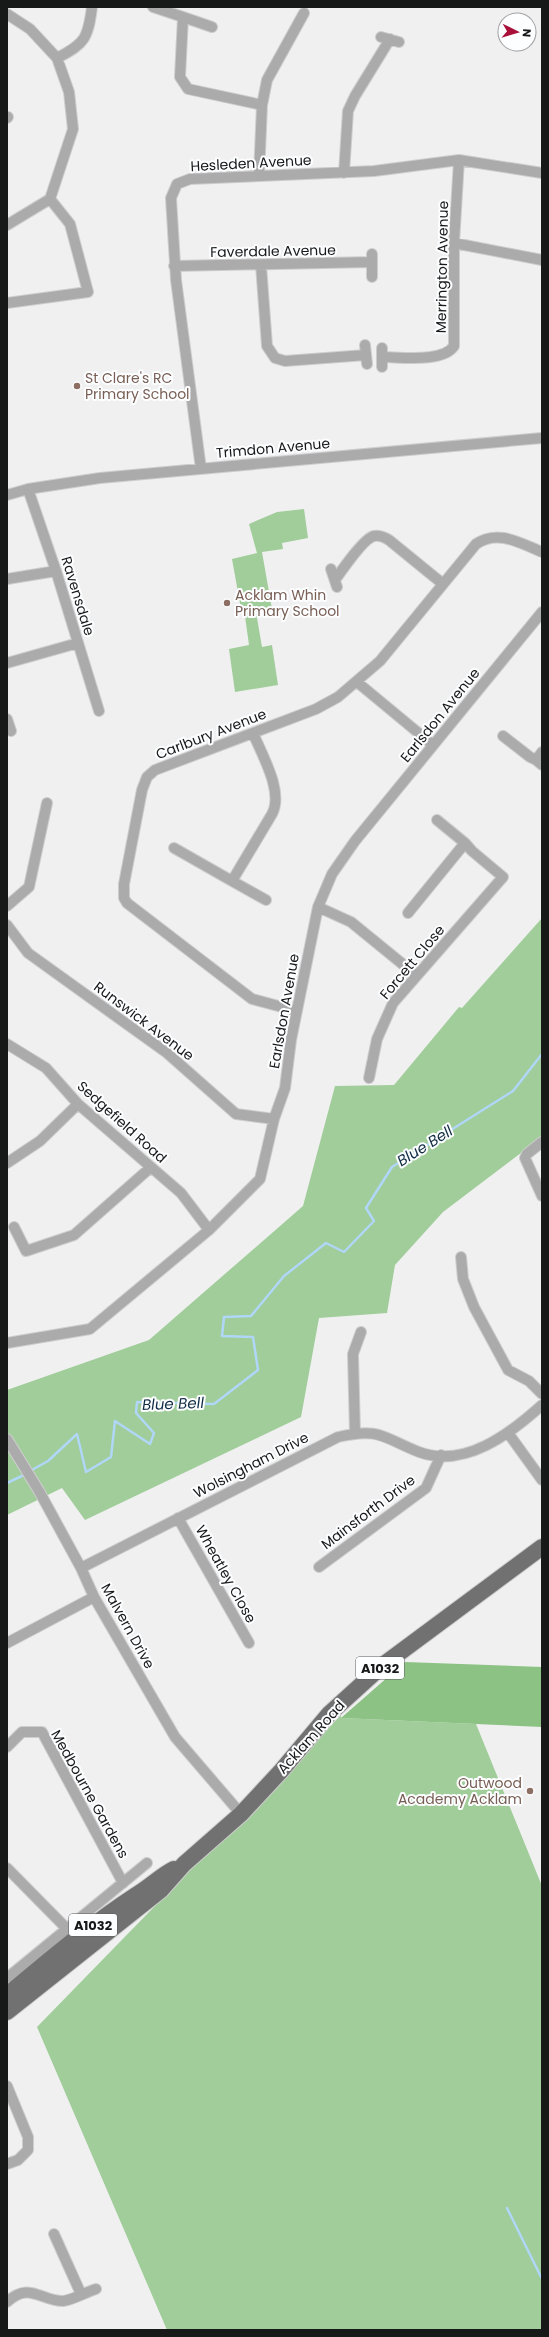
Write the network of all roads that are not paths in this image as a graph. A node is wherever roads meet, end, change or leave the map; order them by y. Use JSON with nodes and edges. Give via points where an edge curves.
{"nodes":[{"id":1,"x":92,"y":7,"type":"edge"},
{"id":2,"x":153,"y":7,"type":"edge"},
{"id":3,"x":304,"y":13,"type":"dead end"},
{"id":4,"x":7,"y":14,"type":"edge"},
{"id":5,"x":183,"y":17,"type":"junction"},
{"id":6,"x":212,"y":27,"type":"dead end"},
{"id":7,"x":390,"y":39,"type":"dead end"},
{"id":8,"x":57,"y":58,"type":"junction"},
{"id":9,"x":262,"y":105,"type":"junction"},
{"id":10,"x":459,"y":160,"type":"junction"},
{"id":11,"x":344,"y":173,"type":"junction"},
{"id":12,"x":542,"y":173,"type":"edge"},
{"id":13,"x":259,"y":176,"type":"junction"},
{"id":14,"x":50,"y":199,"type":"junction"},
{"id":15,"x":7,"y":225,"type":"edge"},
{"id":16,"x":454,"y":243,"type":"junction"},
{"id":17,"x":542,"y":260,"type":"edge"},
{"id":18,"x":174,"y":266,"type":"junction"},
{"id":19,"x":261,"y":266,"type":"junction"},
{"id":20,"x":372,"y":277,"type":"dead end"},
{"id":21,"x":7,"y":303,"type":"edge"},
{"id":22,"x":366,"y":355,"type":"dead end"},
{"id":23,"x":382,"y":357,"type":"dead end"},
{"id":24,"x":542,"y":438,"type":"edge"},
{"id":25,"x":201,"y":469,"type":"junction"},
{"id":26,"x":28,"y":489,"type":"junction"},
{"id":27,"x":7,"y":495,"type":"edge"},
{"id":28,"x":542,"y":552,"type":"edge"},
{"id":29,"x":331,"y":569,"type":"dead end"},
{"id":30,"x":56,"y":570,"type":"junction"},
{"id":31,"x":7,"y":579,"type":"edge"},
{"id":32,"x":443,"y":584,"type":"junction"},
{"id":33,"x":542,"y":612,"type":"edge"},
{"id":34,"x":78,"y":643,"type":"junction"},
{"id":35,"x":7,"y":663,"type":"edge"},
{"id":36,"x":357,"y":682,"type":"junction"},
{"id":37,"x":99,"y":711,"type":"dead end"},
{"id":38,"x":7,"y":719,"type":"edge"},
{"id":39,"x":11,"y":731,"type":"dead end"},
{"id":40,"x":253,"y":733,"type":"junction"},
{"id":41,"x":503,"y":736,"type":"dead end"},
{"id":42,"x":433,"y":745,"type":"junction"},
{"id":43,"x":540,"y":759,"type":"edge"},
{"id":44,"x":47,"y":803,"type":"dead end"},
{"id":45,"x":437,"y":820,"type":"dead end"},
{"id":46,"x":465,"y":843,"type":"junction"},
{"id":47,"x":174,"y":848,"type":"dead end"},
{"id":48,"x":232,"y":881,"type":"junction"},
{"id":49,"x":266,"y":900,"type":"dead end"},
{"id":50,"x":7,"y":906,"type":"edge"},
{"id":51,"x":318,"y":907,"type":"junction"},
{"id":52,"x":407,"y":913,"type":"dead end"},
{"id":53,"x":7,"y":925,"type":"edge"},
{"id":54,"x":416,"y":975,"type":"junction"},
{"id":55,"x":297,"y":1011,"type":"junction"},
{"id":56,"x":7,"y":1044,"type":"edge"},
{"id":57,"x":369,"y":1078,"type":"dead end"},
{"id":58,"x":78,"y":1104,"type":"junction"},
{"id":59,"x":274,"y":1119,"type":"junction"},
{"id":60,"x":542,"y":1142,"type":"edge"},
{"id":61,"x":7,"y":1163,"type":"edge"},
{"id":62,"x":150,"y":1168,"type":"junction"},
{"id":63,"x":542,"y":1196,"type":"edge"},
{"id":64,"x":14,"y":1227,"type":"dead end"},
{"id":65,"x":209,"y":1230,"type":"junction"},
{"id":66,"x":461,"y":1257,"type":"dead end"},
{"id":67,"x":361,"y":1332,"type":"dead end"},
{"id":68,"x":7,"y":1343,"type":"edge"},
{"id":69,"x":542,"y":1394,"type":"edge"},
{"id":70,"x":542,"y":1405,"type":"edge"},
{"id":71,"x":355,"y":1433,"type":"junction"},
{"id":72,"x":508,"y":1433,"type":"junction"},
{"id":73,"x":7,"y":1439,"type":"edge"},
{"id":74,"x":441,"y":1455,"type":"junction"},
{"id":75,"x":542,"y":1480,"type":"edge"},
{"id":76,"x":178,"y":1518,"type":"junction"},
{"id":77,"x":542,"y":1547,"type":"edge"},
{"id":78,"x":319,"y":1567,"type":"dead end"},
{"id":79,"x":82,"y":1568,"type":"junction"},
{"id":80,"x":94,"y":1597,"type":"junction"},
{"id":81,"x":8,"y":1641,"type":"edge"},
{"id":82,"x":249,"y":1644,"type":"dead end"},
{"id":83,"x":7,"y":1747,"type":"edge"},
{"id":84,"x":241,"y":1814,"type":"junction"},
{"id":85,"x":147,"y":1863,"type":"dead end"},
{"id":86,"x":184,"y":1864,"type":"junction"},
{"id":87,"x":9,"y":1872,"type":"edge"},
{"id":88,"x":123,"y":1883,"type":"junction"},
{"id":89,"x":72,"y":1934,"type":"junction"},
{"id":90,"x":7,"y":1978,"type":"edge"},
{"id":91,"x":7,"y":1995,"type":"edge"},
{"id":92,"x":7,"y":2012,"type":"edge"},
{"id":93,"x":7,"y":2086,"type":"edge"},
{"id":94,"x":7,"y":2164,"type":"edge"},
{"id":95,"x":54,"y":2234,"type":"dead end"},
{"id":96,"x":96,"y":2289,"type":"dead end"},
{"id":97,"x":81,"y":2294,"type":"junction"},
{"id":98,"x":7,"y":2302,"type":"edge"}],
"edges":[{"from":1,"to":8,"type":"street","via":[[90,26],[85,39],[75,49]]},
{"from":2,"to":5,"type":"street"},
{"from":3,"to":9,"type":"street","via":[[271,70]]},
{"from":4,"to":8,"type":"street","via":[[30,29]]},
{"from":5,"to":6,"type":"street"},
{"from":5,"to":9,"type":"street","via":[[180,71],[185,85],[194,91]]},
{"from":7,"to":11,"type":"street","via":[[354,96],[348,111]]},
{"from":8,"to":14,"type":"street","via":[[69,92],[72,129]]},
{"from":9,"to":13,"type":"street"},
{"from":10,"to":11,"type":"street","name":"Hesleden Avenue"},
{"from":10,"to":12,"type":"street","name":"Hesleden Avenue"},
{"from":10,"to":16,"type":"street","name":"Merrington Avenue"},
{"from":11,"to":13,"type":"street","name":"Hesleden Avenue"},
{"from":13,"to":18,"type":"street","name":"Hesleden Avenue","via":[[190,179],[176,184],[171,198]]},
{"from":14,"to":15,"type":"street"},
{"from":14,"to":21,"type":"street","via":[[70,224],[88,292]]},
{"from":16,"to":17,"type":"street"},
{"from":16,"to":23,"type":"street","name":"Merrington Avenue","via":[[455,335],[452,349],[437,357]]},
{"from":18,"to":19,"type":"street","name":"Faverdale Avenue"},
{"from":18,"to":25,"type":"street","name":"Hesleden Avenue"},
{"from":19,"to":20,"type":"street","name":"Faverdale Avenue","via":[[372,258]]},
{"from":19,"to":22,"type":"street","via":[[267,346],[275,358],[286,361]]},
{"from":24,"to":25,"type":"street","name":"Trimdon Avenue"},
{"from":25,"to":26,"type":"street","name":"Trimdon Avenue","via":[[100,478]]},
{"from":26,"to":27,"type":"street","name":"Trimdon Avenue"},
{"from":26,"to":30,"type":"street","name":"Ravensdale"},
{"from":28,"to":32,"type":"street","name":"Carlbury Avenue","via":[[505,537],[489,537],[476,544]]},
{"from":29,"to":32,"type":"street","via":[[336,583],[366,541],[379,536],[389,540]]},
{"from":30,"to":31,"type":"street"},
{"from":30,"to":34,"type":"street","name":"Ravensdale"},
{"from":32,"to":36,"type":"street","name":"Carlbury Avenue","via":[[380,660]]},
{"from":33,"to":42,"type":"street","name":"Earlsdon Avenue"},
{"from":34,"to":35,"type":"street"},
{"from":34,"to":37,"type":"street","name":"Ravensdale"},
{"from":36,"to":40,"type":"street","name":"Carlbury Avenue","via":[[338,697],[316,709]]},
{"from":36,"to":42,"type":"street"},
{"from":38,"to":39,"type":"street"},
{"from":40,"to":48,"type":"street","via":[[274,786],[277,802]]},
{"from":40,"to":55,"type":"street","name":"Carlbury Avenue","via":[[155,770],[147,777],[124,884],[124,898],[130,908],[252,999]]},
{"from":41,"to":43,"type":"street","via":[[530,757]]},
{"from":42,"to":51,"type":"street","name":"Earlsdon Avenue","via":[[342,859],[332,874]]},
{"from":44,"to":50,"type":"street","via":[[28,887]]},
{"from":45,"to":46,"type":"street"},
{"from":46,"to":52,"type":"street"},
{"from":46,"to":54,"type":"street","name":"Forcett Close","via":[[503,877]]},
{"from":47,"to":48,"type":"street","via":[[187,850]]},
{"from":48,"to":49,"type":"street"},
{"from":51,"to":54,"type":"street","via":[[351,922]]},
{"from":51,"to":55,"type":"street","name":"Earlsdon Avenue"},
{"from":53,"to":59,"type":"street","name":"Runswick Avenue","via":[[28,953],[167,1052],[236,1114]]},
{"from":54,"to":57,"type":"street","name":"Forcett Close","via":[[393,1003],[380,1028]]},
{"from":55,"to":59,"type":"street","name":"Earlsdon Avenue","via":[[285,1088]]},
{"from":56,"to":58,"type":"street","name":"Sedgefield Road","via":[[46,1068]]},
{"from":58,"to":61,"type":"street","via":[[40,1141]]},
{"from":58,"to":62,"type":"street","name":"Sedgefield Road"},
{"from":59,"to":65,"type":"street","name":"Earlsdon Avenue","via":[[260,1179]]},
{"from":60,"to":63,"type":"street","via":[[526,1154],[525,1158]]},
{"from":62,"to":64,"type":"street","via":[[74,1235],[26,1251]]},
{"from":62,"to":65,"type":"street","name":"Sedgefield Road","via":[[181,1193]]},
{"from":65,"to":68,"type":"street","name":"Earlsdon Avenue","via":[[90,1329]]},
{"from":66,"to":69,"type":"street","via":[[463,1279],[474,1307],[508,1370],[529,1381]]},
{"from":67,"to":71,"type":"street","via":[[353,1354]]},
{"from":70,"to":72,"type":"street","name":"Wolsingham Drive"},
{"from":71,"to":74,"type":"street","name":"Wolsingham Drive","via":[[368,1432],[387,1436],[421,1452]]},
{"from":71,"to":76,"type":"street","name":"Wolsingham Drive","via":[[338,1437]]},
{"from":72,"to":74,"type":"street","name":"Wolsingham Drive","via":[[472,1452]]},
{"from":72,"to":75,"type":"street"},
{"from":73,"to":79,"type":"street","name":"Malvern Drive"},
{"from":74,"to":78,"type":"street","name":"Mainsforth Drive","via":[[426,1488]]},
{"from":76,"to":79,"type":"street","name":"Wolsingham Drive"},
{"from":76,"to":82,"type":"street","name":"Wheatley Close"},
{"from":77,"to":84,"type":"main road","name":"Acklam Road","number":"A1032","via":[[383,1665],[329,1714]]},
{"from":79,"to":80,"type":"street","name":"Malvern Drive"},
{"from":80,"to":81,"type":"street"},
{"from":80,"to":84,"type":"street","name":"Malvern Drive","via":[[175,1737]]},
{"from":83,"to":88,"type":"street","name":"Medbourne Gardens","via":[[22,1732],[42,1732]]},
{"from":84,"to":86,"type":"main road","name":"Acklam Road","number":"A1032"},
{"from":85,"to":88,"type":"street"},
{"from":86,"to":89,"type":"main road","name":"Acklam Road","number":"A1032","via":[[160,1876],[138,1894]]},
{"from":86,"to":92,"type":"main road","name":"Acklam Road","number":"A1032","via":[[161,1890]]},
{"from":87,"to":89,"type":"street"},
{"from":88,"to":89,"type":"street"},
{"from":89,"to":90,"type":"street"},
{"from":89,"to":91,"type":"main road","name":"Acklam Road","number":"A1032"},
{"from":93,"to":94,"type":"street","via":[[28,2137],[28,2150],[18,2160]]},
{"from":95,"to":97,"type":"street"},
{"from":96,"to":97,"type":"street"},
{"from":97,"to":98,"type":"street","via":[[61,2300],[28,2292]]}]}
